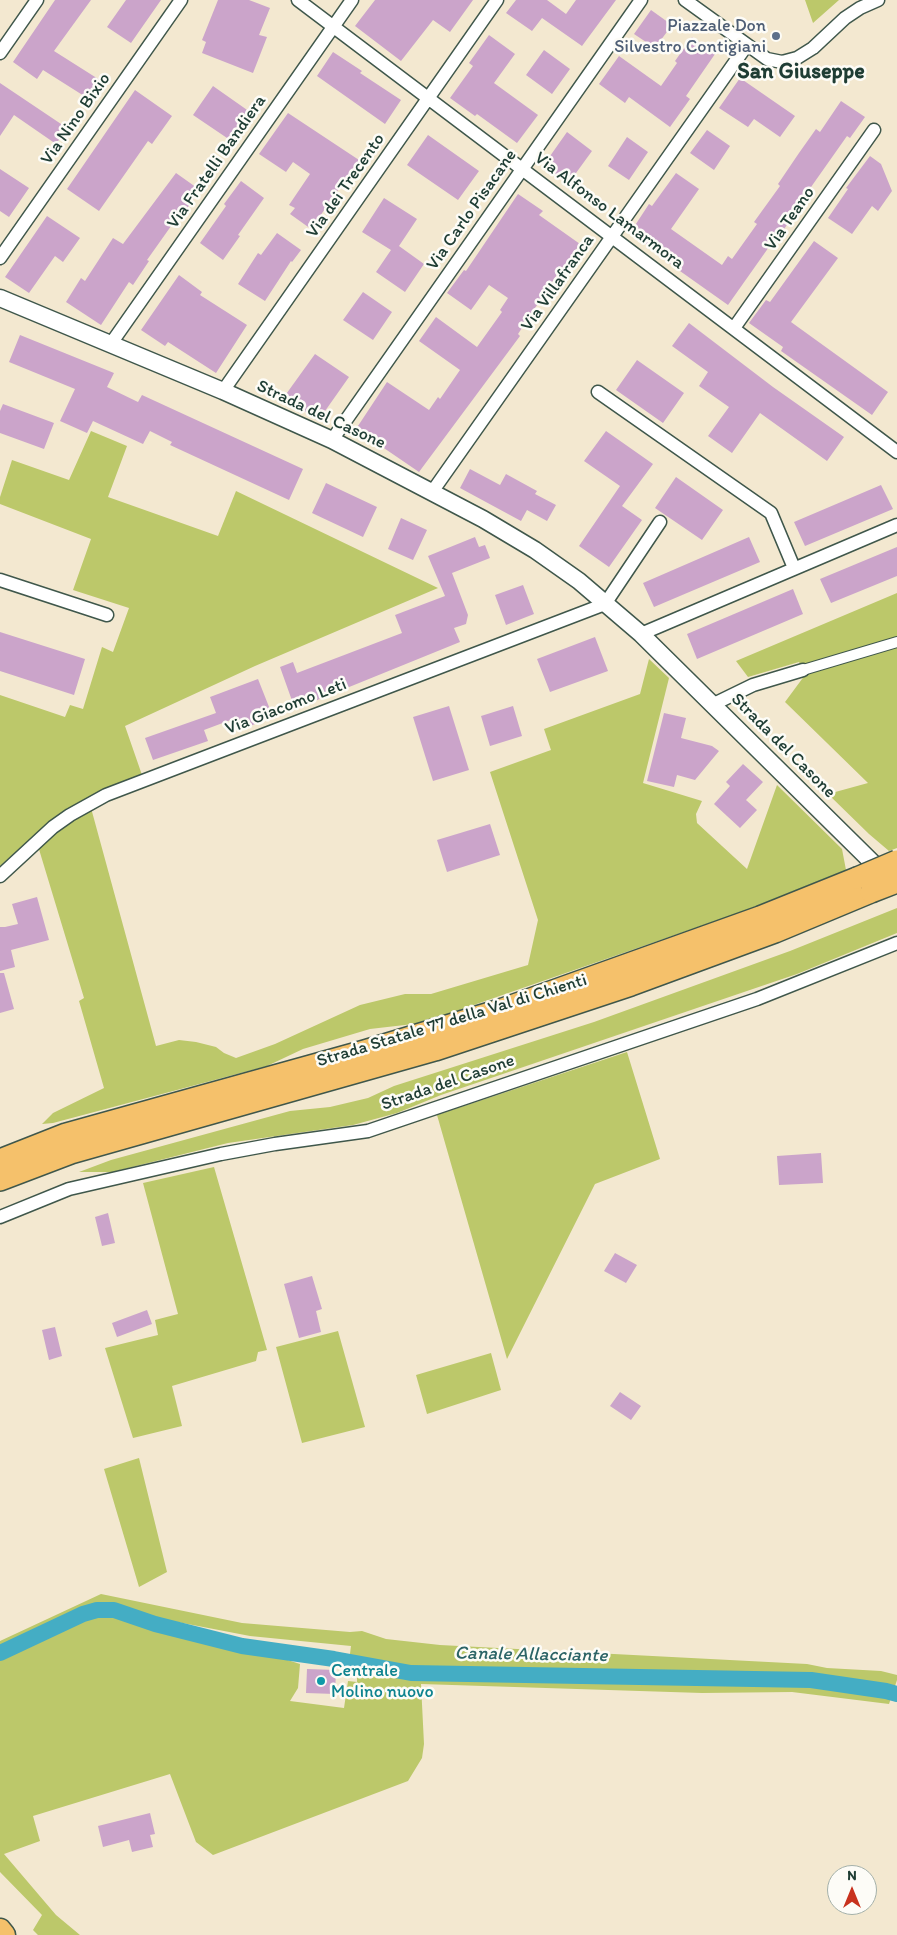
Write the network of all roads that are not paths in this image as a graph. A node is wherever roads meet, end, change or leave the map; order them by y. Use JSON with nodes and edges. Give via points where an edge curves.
{"nodes":[{"id":1,"x":37,"y":0,"type":"edge"},
{"id":2,"x":181,"y":0,"type":"edge"},
{"id":3,"x":298,"y":0,"type":"edge"},
{"id":4,"x":352,"y":0,"type":"edge"},
{"id":5,"x":497,"y":0,"type":"edge"},
{"id":6,"x":641,"y":0,"type":"edge"},
{"id":7,"x":685,"y":0,"type":"edge"},
{"id":8,"x":878,"y":0,"type":"edge"},
{"id":9,"x":334,"y":26,"type":"junction"},
{"id":10,"x":747,"y":45,"type":"junction"},
{"id":11,"x":0,"y":53,"type":"edge"},
{"id":12,"x":429,"y":98,"type":"junction"},
{"id":13,"x":874,"y":130,"type":"dead end"},
{"id":14,"x":523,"y":168,"type":"junction"},
{"id":15,"x":612,"y":236,"type":"junction"},
{"id":16,"x":0,"y":258,"type":"edge"},
{"id":17,"x":0,"y":298,"type":"edge"},
{"id":18,"x":734,"y":328,"type":"junction"},
{"id":19,"x":110,"y":345,"type":"junction"},
{"id":20,"x":223,"y":391,"type":"junction"},
{"id":21,"x":598,"y":392,"type":"dead end"},
{"id":22,"x":332,"y":440,"type":"junction"},
{"id":23,"x":897,"y":452,"type":"edge"},
{"id":24,"x":432,"y":492,"type":"junction"},
{"id":25,"x":660,"y":522,"type":"dead end"},
{"id":26,"x":897,"y":525,"type":"edge"},
{"id":27,"x":794,"y":568,"type":"junction"},
{"id":28,"x":0,"y":580,"type":"edge"},
{"id":29,"x":605,"y":604,"type":"junction"},
{"id":30,"x":107,"y":615,"type":"dead end"},
{"id":31,"x":641,"y":634,"type":"junction"},
{"id":32,"x":897,"y":642,"type":"edge"},
{"id":33,"x":803,"y":670,"type":"joint"},
{"id":34,"x":714,"y":704,"type":"junction"},
{"id":35,"x":897,"y":861,"type":"edge"},
{"id":36,"x":0,"y":876,"type":"edge"},
{"id":37,"x":897,"y":882,"type":"edge"},
{"id":38,"x":864,"y":885,"type":"junction"},
{"id":39,"x":897,"y":887,"type":"edge"},
{"id":40,"x":897,"y":943,"type":"edge"},
{"id":41,"x":0,"y":1160,"type":"edge"},
{"id":42,"x":0,"y":1180,"type":"edge"},
{"id":43,"x":0,"y":1217,"type":"edge"},
{"id":44,"x":0,"y":1930,"type":"edge"},
{"id":45,"x":4,"y":1935,"type":"edge"}],
"edges":[{"from":1,"to":11,"type":"street"},
{"from":2,"to":16,"type":"street","name":"Via Nino Bixio"},
{"from":3,"to":9,"type":"street","name":"Via Alfonso Lamarmora"},
{"from":4,"to":9,"type":"street","name":"Via Fratelli Bandiera"},
{"from":5,"to":12,"type":"street","name":"Via dei Trecento"},
{"from":6,"to":14,"type":"street","name":"Via Carlo Pisacane"},
{"from":7,"to":10,"type":"street"},
{"from":8,"to":10,"type":"street","via":[[845,18],[813,48],[789,61],[774,62]]},
{"from":9,"to":12,"type":"street","name":"Via Alfonso Lamarmora"},
{"from":9,"to":19,"type":"street","name":"Via Fratelli Bandiera"},
{"from":10,"to":15,"type":"street","name":"Via Villafranca"},
{"from":12,"to":14,"type":"street","name":"Via Alfonso Lamarmora"},
{"from":12,"to":20,"type":"street","name":"Via dei Trecento"},
{"from":13,"to":18,"type":"street","name":"Via Teano"},
{"from":14,"to":15,"type":"street","name":"Via Alfonso Lamarmora"},
{"from":14,"to":22,"type":"street","name":"Via Carlo Pisacane"},
{"from":15,"to":18,"type":"street","name":"Via Alfonso Lamarmora"},
{"from":15,"to":24,"type":"street","name":"Via Villafranca"},
{"from":17,"to":19,"type":"street","name":"Strada del Casone"},
{"from":18,"to":23,"type":"street","name":"Via Alfonso Lamarmora"},
{"from":19,"to":20,"type":"street","name":"Strada del Casone"},
{"from":20,"to":22,"type":"street","name":"Strada del Casone"},
{"from":21,"to":27,"type":"street","via":[[772,513]]},
{"from":22,"to":24,"type":"street","name":"Strada del Casone"},
{"from":24,"to":29,"type":"street","name":"Strada del Casone","via":[[535,550]]},
{"from":25,"to":29,"type":"street"},
{"from":26,"to":27,"type":"street"},
{"from":27,"to":31,"type":"street"},
{"from":28,"to":30,"type":"street"},
{"from":29,"to":31,"type":"street","name":"Strada del Casone"},
{"from":29,"to":36,"type":"street","name":"Via Giacomo Leti","via":[[106,795],[53,827]]},
{"from":31,"to":34,"type":"street","name":"Strada del Casone"},
{"from":32,"to":33,"type":"street"},
{"from":33,"to":34,"type":"street","via":[[753,685]]},
{"from":34,"to":39,"type":"street","name":"Strada del Casone"},
{"from":35,"to":38,"type":"highway","name":"Strada Statale 77 della Val di Chienti","bridge":true},
{"from":37,"to":38,"type":"highway","name":"Strada Statale 77 della Val di Chienti","bridge":true},
{"from":38,"to":41,"type":"highway","name":"Strada Statale 77 della Val di Chienti","via":[[742,923],[502,1009],[66,1134]]},
{"from":38,"to":42,"type":"highway","name":"Strada Statale 77 della Val di Chienti","via":[[774,932],[622,988],[426,1052],[71,1153]]},
{"from":40,"to":43,"type":"street","name":"Strada del Casone","via":[[757,998],[368,1131],[221,1154],[70,1189]]},
{"from":44,"to":45,"type":"highway"}]}
